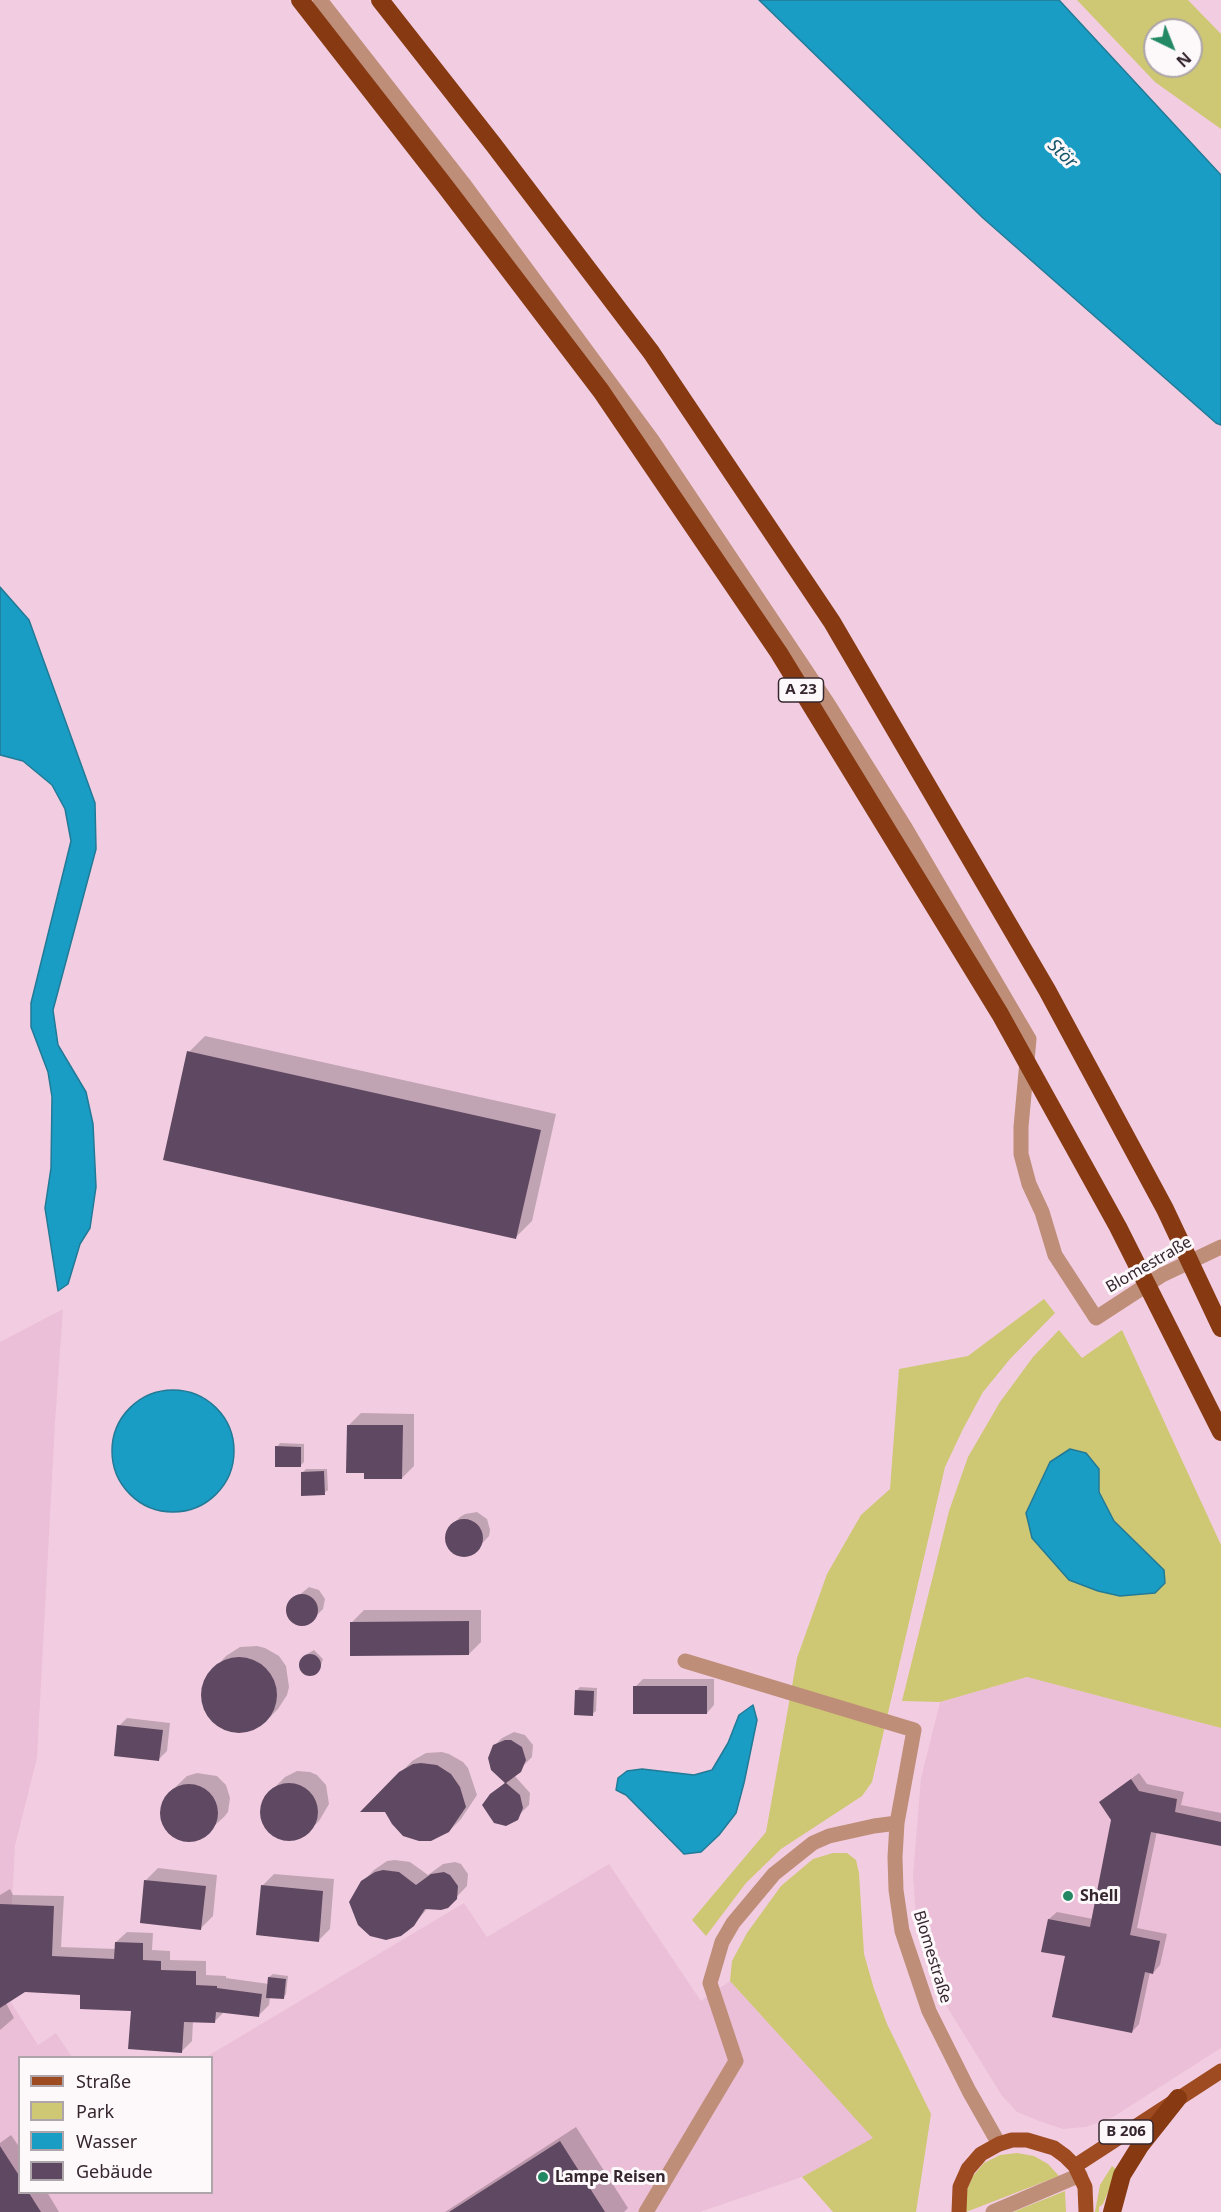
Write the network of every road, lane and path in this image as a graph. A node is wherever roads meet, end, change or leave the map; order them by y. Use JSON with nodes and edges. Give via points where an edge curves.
{"nodes":[{"id":1,"x":300,"y":0,"type":"edge"},
{"id":2,"x":320,"y":0,"type":"edge"},
{"id":3,"x":380,"y":0,"type":"edge"},
{"id":4,"x":1221,"y":1247,"type":"edge"},
{"id":5,"x":1221,"y":1328,"type":"edge"},
{"id":6,"x":1221,"y":1432,"type":"edge"},
{"id":7,"x":685,"y":1662,"type":"dead end"},
{"id":8,"x":897,"y":1823,"type":"junction"},
{"id":9,"x":1221,"y":2071,"type":"edge"},
{"id":10,"x":1178,"y":2098,"type":"junction"},
{"id":11,"x":999,"y":2144,"type":"junction"},
{"id":12,"x":1078,"y":2171,"type":"junction"},
{"id":13,"x":646,"y":2212,"type":"edge"},
{"id":14,"x":959,"y":2212,"type":"edge"},
{"id":15,"x":993,"y":2212,"type":"edge"},
{"id":16,"x":1086,"y":2212,"type":"edge"},
{"id":17,"x":1112,"y":2212,"type":"edge"}],
"edges":[{"from":1,"to":6,"type":"highway","number":"A 23","bridge":true,"via":[[601,391],[779,653],[1000,1014],[1118,1227]]},
{"from":2,"to":4,"type":"street","name":"Blomestraße","via":[[463,183],[652,440],[828,704],[912,839],[1029,1039],[1021,1154],[1055,1255],[1096,1318],[1162,1275]]},
{"from":3,"to":5,"type":"highway","bridge":true,"via":[[651,352],[832,622],[1047,990],[1165,1209]]},
{"from":7,"to":8,"type":"street","name":"Blomestraße","via":[[914,1730]]},
{"from":8,"to":11,"type":"street","name":"Blomestraße","via":[[896,1890],[902,1931],[929,2011]]},
{"from":8,"to":13,"type":"street","via":[[829,1836],[813,1843],[774,1874],[733,1923],[722,1942],[710,1983],[736,2061]]},
{"from":9,"to":10,"type":"main road","number":"B 206"},
{"from":10,"to":12,"type":"main road","number":"B 206"},
{"from":10,"to":17,"type":"highway","via":[[1122,2175]]},
{"from":11,"to":12,"type":"main road","via":[[1012,2140],[1041,2142],[1065,2156]]},
{"from":11,"to":14,"type":"main road","via":[[981,2154],[968,2169],[960,2187]]},
{"from":12,"to":15,"type":"street"},
{"from":12,"to":16,"type":"main road","via":[[1086,2194]]}]}
